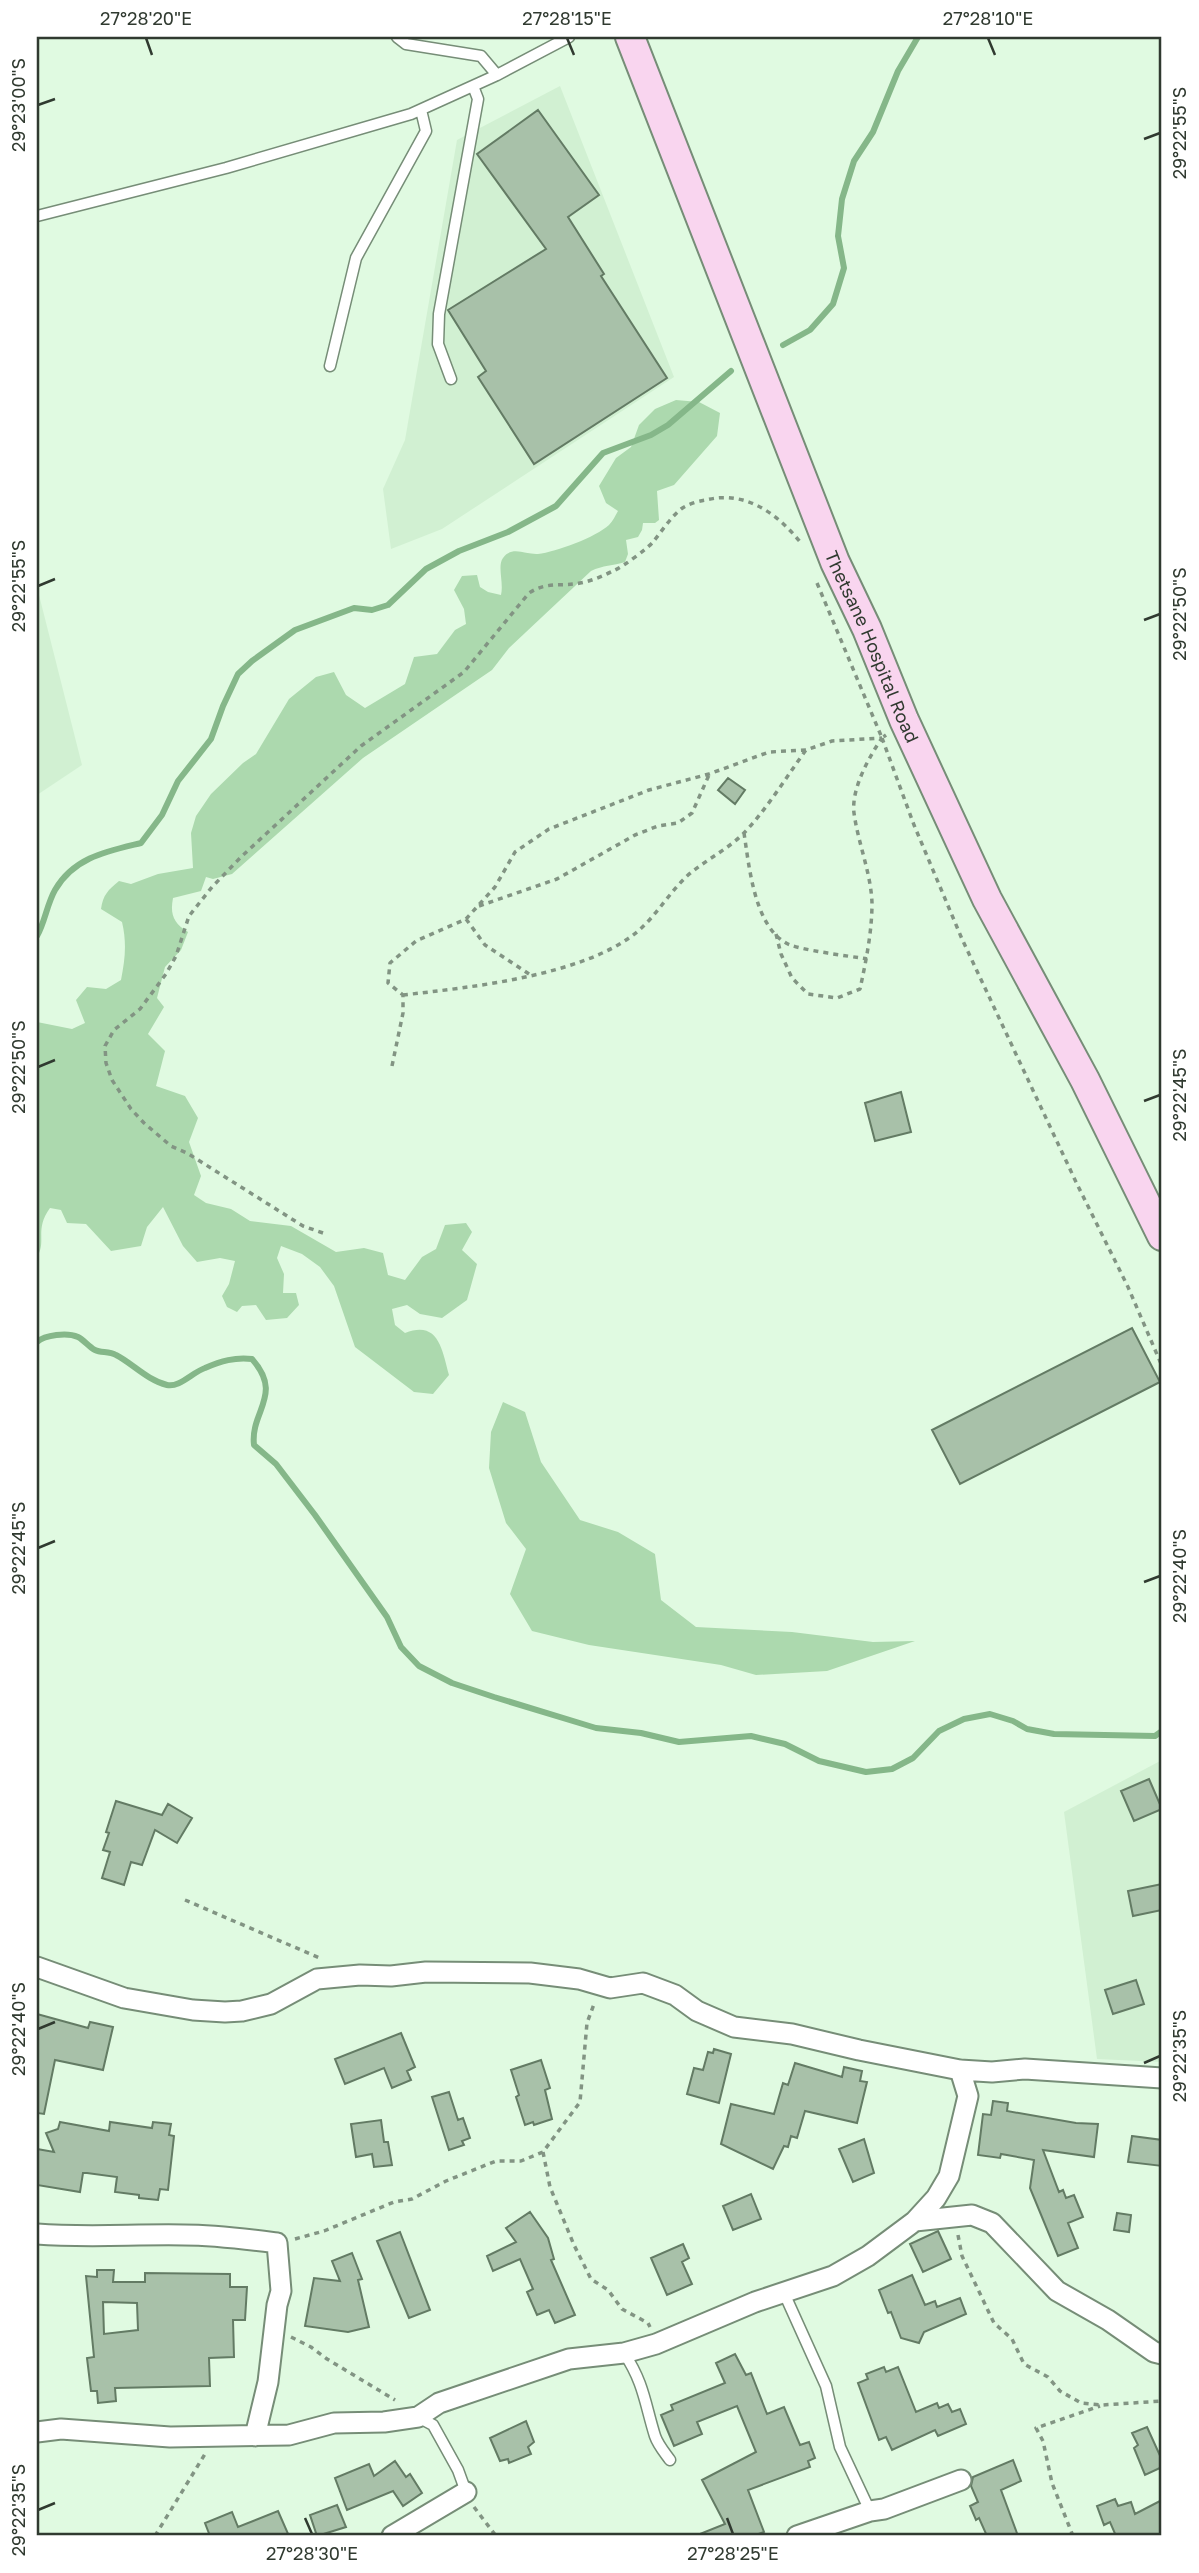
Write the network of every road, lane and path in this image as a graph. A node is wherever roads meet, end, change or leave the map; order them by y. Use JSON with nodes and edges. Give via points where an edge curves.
{"nodes":[{"id":1,"x":397,"y":37,"type":"edge"},
{"id":2,"x":569,"y":37,"type":"edge"},
{"id":3,"x":630,"y":37,"type":"edge"},
{"id":4,"x":497,"y":75,"type":"junction"},
{"id":5,"x":473,"y":86,"type":"junction"},
{"id":6,"x":421,"y":110,"type":"junction"},
{"id":7,"x":37,"y":216,"type":"edge"},
{"id":8,"x":330,"y":366,"type":"dead end"},
{"id":9,"x":452,"y":380,"type":"dead end"},
{"id":10,"x":805,"y":555,"type":"dead end"},
{"id":11,"x":816,"y":580,"type":"dead end"},
{"id":12,"x":904,"y":720,"type":"junction"},
{"id":13,"x":882,"y":738,"type":"junction"},
{"id":14,"x":806,"y":750,"type":"junction"},
{"id":15,"x":709,"y":774,"type":"junction"},
{"id":16,"x":744,"y":833,"type":"junction"},
{"id":17,"x":477,"y":906,"type":"junction"},
{"id":18,"x":466,"y":919,"type":"junction"},
{"id":19,"x":776,"y":934,"type":"junction"},
{"id":20,"x":867,"y":959,"type":"junction"},
{"id":21,"x":531,"y":975,"type":"junction"},
{"id":22,"x":403,"y":995,"type":"junction"},
{"id":23,"x":392,"y":1066,"type":"dead end"},
{"id":24,"x":323,"y":1233,"type":"dead end"},
{"id":25,"x":1162,"y":1236,"type":"edge"},
{"id":26,"x":1162,"y":1366,"type":"edge"},
{"id":27,"x":185,"y":1900,"type":"dead end"},
{"id":28,"x":37,"y":1968,"type":"edge"},
{"id":29,"x":359,"y":1975,"type":"junction"},
{"id":30,"x":610,"y":1988,"type":"junction"},
{"id":31,"x":960,"y":2070,"type":"junction"},
{"id":32,"x":1162,"y":2078,"type":"edge"},
{"id":33,"x":542,"y":2152,"type":"junction"},
{"id":34,"x":954,"y":2215,"type":"junction"},
{"id":35,"x":915,"y":2221,"type":"junction"},
{"id":36,"x":37,"y":2234,"type":"edge"},
{"id":37,"x":277,"y":2243,"type":"junction"},
{"id":38,"x":784,"y":2293,"type":"junction"},
{"id":39,"x":274,"y":2328,"type":"junction"},
{"id":40,"x":656,"y":2344,"type":"junction"},
{"id":41,"x":624,"y":2353,"type":"junction"},
{"id":42,"x":1162,"y":2354,"type":"edge"},
{"id":43,"x":384,"y":2392,"type":"dead end"},
{"id":44,"x":1162,"y":2401,"type":"edge"},
{"id":45,"x":1102,"y":2405,"type":"junction"},
{"id":46,"x":418,"y":2417,"type":"junction"},
{"id":47,"x":37,"y":2432,"type":"edge"},
{"id":48,"x":255,"y":2436,"type":"junction"},
{"id":49,"x":215,"y":2438,"type":"junction"},
{"id":50,"x":670,"y":2460,"type":"dead end"},
{"id":51,"x":961,"y":2480,"type":"dead end"},
{"id":52,"x":466,"y":2492,"type":"junction"},
{"id":53,"x":870,"y":2511,"type":"junction"},
{"id":54,"x":155,"y":2536,"type":"edge"},
{"id":55,"x":392,"y":2536,"type":"edge"},
{"id":56,"x":496,"y":2536,"type":"edge"},
{"id":57,"x":797,"y":2536,"type":"edge"},
{"id":58,"x":1073,"y":2536,"type":"edge"}],
"edges":[{"from":1,"to":4,"type":"lane","via":[[406,44],[481,55]]},
{"from":2,"to":4,"type":"lane"},
{"from":3,"to":12,"type":"main road","name":"Thetsane Hospital Road","via":[[835,562]]},
{"from":4,"to":5,"type":"lane"},
{"from":5,"to":6,"type":"lane"},
{"from":5,"to":9,"type":"lane","via":[[478,99],[439,314],[438,344]]},
{"from":6,"to":7,"type":"lane","via":[[226,168]]},
{"from":6,"to":8,"type":"lane","via":[[426,131],[356,258]]},
{"from":10,"to":24,"type":"path","via":[[800,542],[762,507],[731,496],[714,498],[682,509],[652,544],[618,569],[580,584],[539,587],[464,673],[351,754],[242,857],[189,916],[166,974],[141,1009],[114,1030],[105,1045],[112,1080],[131,1109],[164,1141],[303,1226]]},
{"from":11,"to":13,"type":"path"},
{"from":12,"to":13,"type":"path"},
{"from":12,"to":25,"type":"main road","name":"Thetsane Hospital Road","via":[[987,899],[1085,1080]]},
{"from":13,"to":14,"type":"path","via":[[832,741]]},
{"from":13,"to":20,"type":"path","via":[[860,778],[853,811],[872,902]]},
{"from":13,"to":26,"type":"path","via":[[962,939]]},
{"from":14,"to":15,"type":"path","via":[[769,752]]},
{"from":14,"to":16,"type":"path"},
{"from":15,"to":17,"type":"path","via":[[649,790],[549,829],[515,852],[495,887]]},
{"from":15,"to":17,"type":"path","via":[[692,813],[678,824],[635,835],[557,879]]},
{"from":16,"to":19,"type":"path","via":[[756,899]]},
{"from":16,"to":21,"type":"path","via":[[688,875],[638,931],[606,951]]},
{"from":17,"to":18,"type":"path"},
{"from":18,"to":21,"type":"path","via":[[485,945]]},
{"from":18,"to":22,"type":"path","via":[[416,941],[390,963],[388,983]]},
{"from":19,"to":20,"type":"path","via":[[787,944]]},
{"from":19,"to":20,"type":"path","via":[[792,978],[808,994],[837,998],[860,989]]},
{"from":21,"to":22,"type":"path"},
{"from":22,"to":23,"type":"path"},
{"from":27,"to":29,"type":"path"},
{"from":28,"to":29,"type":"street","via":[[124,1998],[225,2012],[271,2004],[317,1979]]},
{"from":29,"to":30,"type":"street","via":[[530,1973]]},
{"from":30,"to":31,"type":"street","via":[[643,1983],[734,2027],[792,2034]]},
{"from":30,"to":33,"type":"path","via":[[594,2003],[587,2022],[580,2102]]},
{"from":31,"to":32,"type":"street","via":[[1025,2069]]},
{"from":31,"to":35,"type":"street","via":[[968,2096],[949,2176]]},
{"from":33,"to":37,"type":"path","via":[[520,2161],[496,2161],[412,2199]]},
{"from":33,"to":40,"type":"path","via":[[550,2187],[591,2279],[608,2290],[622,2309],[648,2323]]},
{"from":34,"to":35,"type":"street"},
{"from":34,"to":42,"type":"street","via":[[972,2215],[992,2223],[1057,2291]]},
{"from":34,"to":45,"type":"path","via":[[962,2256],[979,2293],[1024,2364],[1048,2376],[1070,2399]]},
{"from":35,"to":38,"type":"street","via":[[833,2276]]},
{"from":36,"to":37,"type":"street","via":[[185,2235]]},
{"from":37,"to":39,"type":"street","via":[[281,2291]]},
{"from":38,"to":40,"type":"street"},
{"from":38,"to":53,"type":"lane","via":[[827,2386],[840,2447]]},
{"from":39,"to":43,"type":"path"},
{"from":39,"to":48,"type":"street"},
{"from":40,"to":41,"type":"street"},
{"from":41,"to":46,"type":"street","via":[[569,2359],[439,2403]]},
{"from":41,"to":50,"type":"lane","via":[[637,2372],[656,2439]]},
{"from":44,"to":45,"type":"path"},
{"from":45,"to":58,"type":"path","via":[[1036,2428]]},
{"from":46,"to":48,"type":"street","via":[[334,2423],[289,2435]]},
{"from":46,"to":52,"type":"lane","via":[[433,2425]]},
{"from":47,"to":49,"type":"street","via":[[61,2429]]},
{"from":48,"to":49,"type":"street"},
{"from":49,"to":54,"type":"path"},
{"from":51,"to":53,"type":"street"},
{"from":52,"to":55,"type":"street"},
{"from":52,"to":56,"type":"path"},
{"from":53,"to":57,"type":"street"}]}
